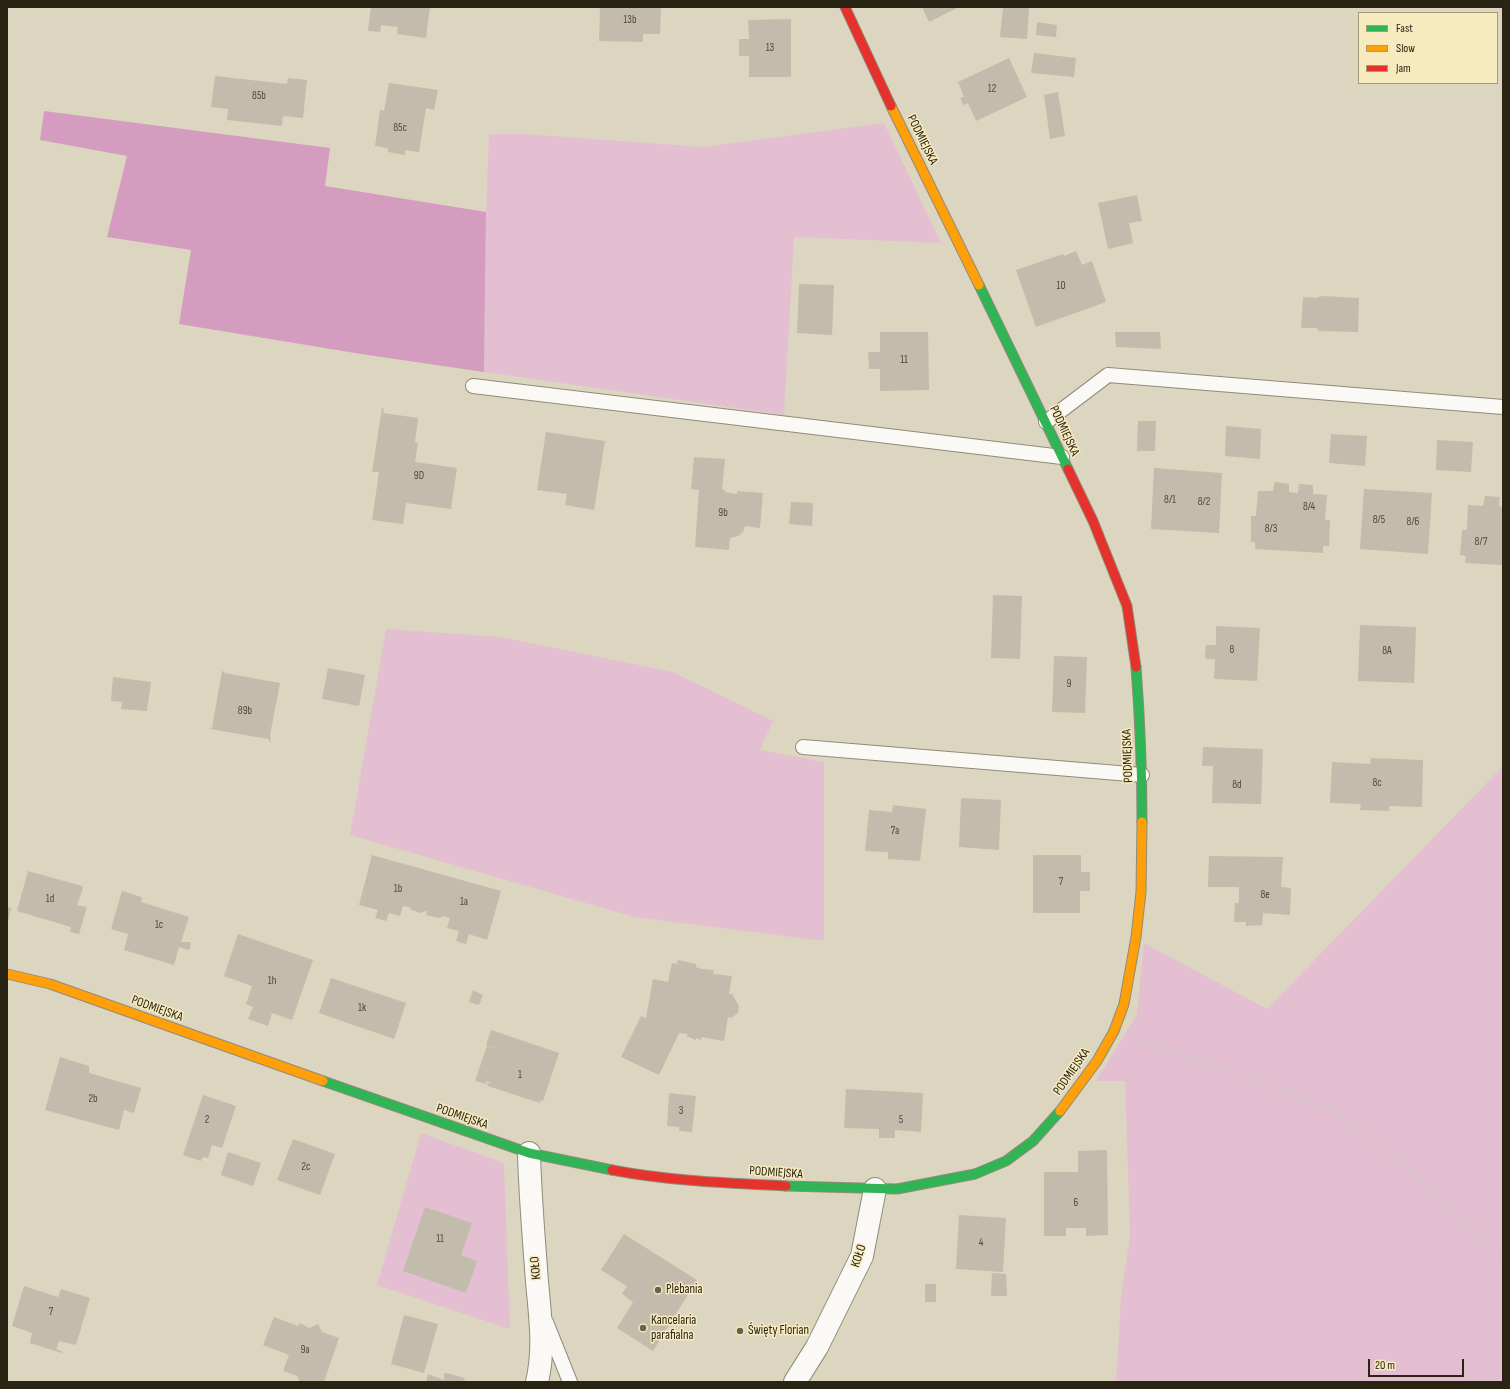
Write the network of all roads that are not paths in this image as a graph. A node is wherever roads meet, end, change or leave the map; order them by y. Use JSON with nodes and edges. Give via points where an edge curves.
{"nodes":[{"id":1,"x":844,"y":7,"type":"edge"},
{"id":2,"x":473,"y":386,"type":"dead end"},
{"id":3,"x":1503,"y":407,"type":"edge"},
{"id":4,"x":1046,"y":422,"type":"junction"},
{"id":5,"x":1062,"y":457,"type":"junction"},
{"id":6,"x":803,"y":747,"type":"dead end"},
{"id":7,"x":1142,"y":775,"type":"junction"},
{"id":8,"x":7,"y":974,"type":"edge"},
{"id":9,"x":529,"y":1154,"type":"junction"},
{"id":10,"x":875,"y":1189,"type":"junction"},
{"id":11,"x":539,"y":1307,"type":"junction"},
{"id":12,"x":537,"y":1382,"type":"edge"},
{"id":13,"x":570,"y":1382,"type":"edge"},
{"id":14,"x":795,"y":1382,"type":"edge"}],
"edges":[{"from":1,"to":4,"type":"street","name":"PODMIEJSKA"},
{"from":2,"to":5,"type":"lane"},
{"from":3,"to":4,"type":"lane","via":[[1108,375]]},
{"from":4,"to":5,"type":"street","name":"PODMIEJSKA"},
{"from":5,"to":7,"type":"street","name":"PODMIEJSKA","via":[[1093,521],[1127,606],[1140,710]]},
{"from":6,"to":7,"type":"lane"},
{"from":7,"to":10,"type":"street","name":"PODMIEJSKA","via":[[1141,899],[1136,937],[1124,1004],[1114,1031],[1097,1061],[1033,1142],[1006,1161],[974,1174],[897,1189]]},
{"from":8,"to":9,"type":"street","name":"PODMIEJSKA","via":[[50,984]]},
{"from":9,"to":10,"type":"street","name":"PODMIEJSKA","via":[[619,1171],[724,1183]]},
{"from":9,"to":11,"type":"street","name":"KOŁO"},
{"from":10,"to":14,"type":"street","name":"KOŁO","via":[[862,1256],[817,1347]]},
{"from":11,"to":12,"type":"street","name":"KOŁO","via":[[541,1366]]},
{"from":11,"to":13,"type":"lane"}]}
